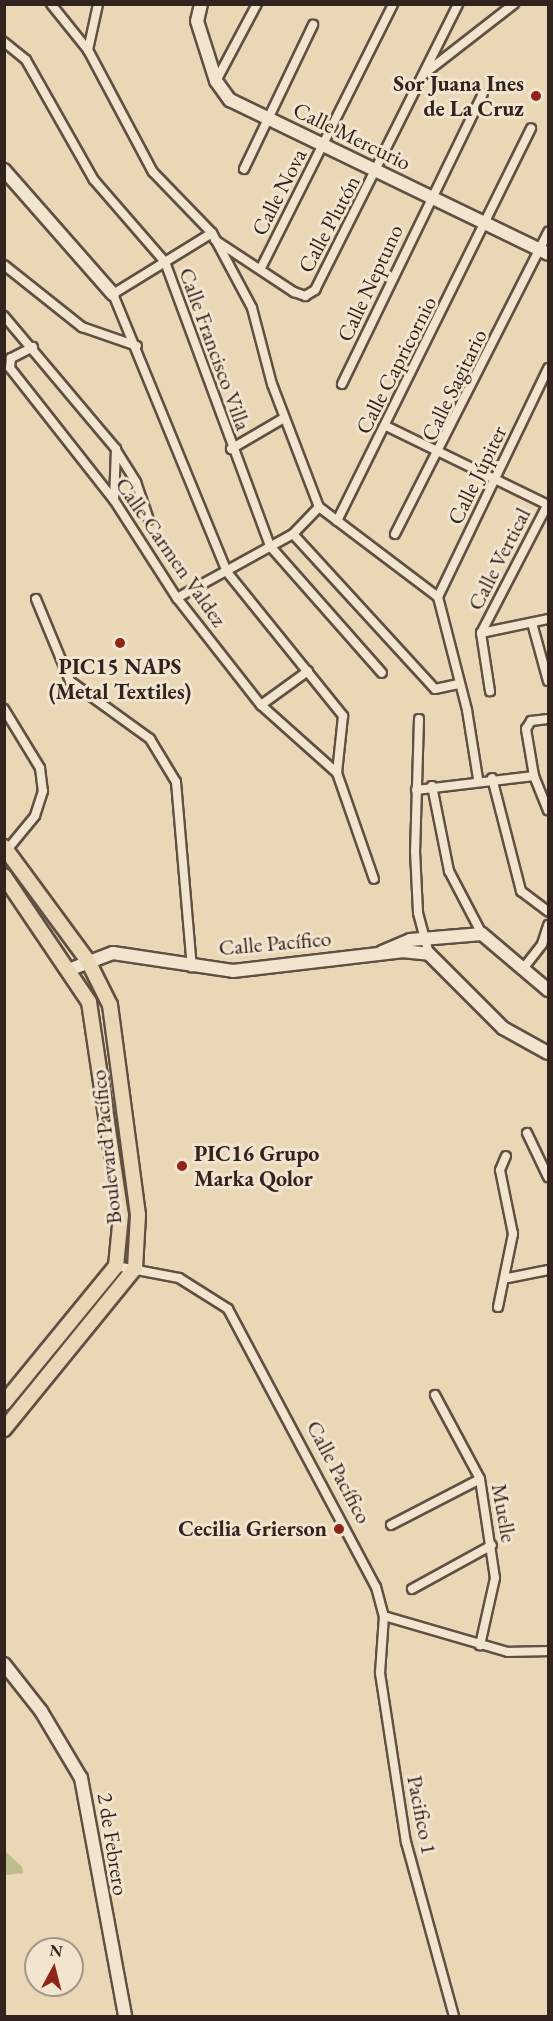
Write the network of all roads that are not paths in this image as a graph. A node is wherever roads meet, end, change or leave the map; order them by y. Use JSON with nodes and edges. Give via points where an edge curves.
{"nodes":[{"id":1,"x":51,"y":4,"type":"edge"},
{"id":2,"x":98,"y":4,"type":"edge"},
{"id":3,"x":201,"y":4,"type":"edge"},
{"id":4,"x":258,"y":4,"type":"edge"},
{"id":5,"x":393,"y":4,"type":"edge"},
{"id":6,"x":458,"y":4,"type":"edge"},
{"id":7,"x":514,"y":4,"type":"edge"},
{"id":8,"x":313,"y":25,"type":"dead end"},
{"id":9,"x":4,"y":42,"type":"edge"},
{"id":10,"x":88,"y":50,"type":"junction"},
{"id":11,"x":421,"y":76,"type":"junction"},
{"id":12,"x":216,"y":81,"type":"junction"},
{"id":13,"x":483,"y":94,"type":"dead end"},
{"id":14,"x":267,"y":119,"type":"junction"},
{"id":15,"x":531,"y":128,"type":"dead end"},
{"id":16,"x":323,"y":145,"type":"junction"},
{"id":17,"x":244,"y":169,"type":"dead end"},
{"id":18,"x":4,"y":170,"type":"edge"},
{"id":19,"x":377,"y":171,"type":"junction"},
{"id":20,"x":430,"y":197,"type":"junction"},
{"id":21,"x":486,"y":224,"type":"junction"},
{"id":22,"x":549,"y":232,"type":"edge"},
{"id":23,"x":214,"y":237,"type":"junction"},
{"id":24,"x":544,"y":252,"type":"edge"},
{"id":25,"x":165,"y":262,"type":"junction"},
{"id":26,"x":4,"y":265,"type":"edge"},
{"id":27,"x":262,"y":266,"type":"junction"},
{"id":28,"x":113,"y":294,"type":"junction"},
{"id":29,"x":4,"y":316,"type":"edge"},
{"id":30,"x":137,"y":346,"type":"junction"},
{"id":31,"x":33,"y":347,"type":"junction"},
{"id":32,"x":549,"y":368,"type":"edge"},
{"id":33,"x":342,"y":384,"type":"dead end"},
{"id":34,"x":284,"y":418,"type":"junction"},
{"id":35,"x":386,"y":426,"type":"junction"},
{"id":36,"x":116,"y":449,"type":"junction"},
{"id":37,"x":231,"y":449,"type":"junction"},
{"id":38,"x":440,"y":454,"type":"junction"},
{"id":39,"x":495,"y":479,"type":"junction"},
{"id":40,"x":114,"y":500,"type":"junction"},
{"id":41,"x":548,"y":505,"type":"edge"},
{"id":42,"x":319,"y":507,"type":"junction"},
{"id":43,"x":149,"y":520,"type":"dead end"},
{"id":44,"x":337,"y":521,"type":"junction"},
{"id":45,"x":293,"y":534,"type":"junction"},
{"id":46,"x":395,"y":534,"type":"dead end"},
{"id":47,"x":270,"y":546,"type":"junction"},
{"id":48,"x":227,"y":572,"type":"junction"},
{"id":49,"x":438,"y":597,"type":"junction"},
{"id":50,"x":177,"y":598,"type":"junction"},
{"id":51,"x":36,"y":599,"type":"dead end"},
{"id":52,"x":549,"y":619,"type":"edge"},
{"id":53,"x":532,"y":623,"type":"junction"},
{"id":54,"x":481,"y":633,"type":"junction"},
{"id":55,"x":308,"y":671,"type":"junction"},
{"id":56,"x":382,"y":673,"type":"dead end"},
{"id":57,"x":549,"y":681,"type":"edge"},
{"id":58,"x":459,"y":684,"type":"junction"},
{"id":59,"x":490,"y":691,"type":"dead end"},
{"id":60,"x":261,"y":705,"type":"junction"},
{"id":61,"x":4,"y":709,"type":"edge"},
{"id":62,"x":419,"y":719,"type":"dead end"},
{"id":63,"x":549,"y":719,"type":"edge"},
{"id":64,"x":336,"y":773,"type":"junction"},
{"id":65,"x":534,"y":776,"type":"junction"},
{"id":66,"x":492,"y":778,"type":"junction"},
{"id":67,"x":478,"y":779,"type":"junction"},
{"id":68,"x":432,"y":786,"type":"junction"},
{"id":69,"x":416,"y":789,"type":"junction"},
{"id":70,"x":549,"y":810,"type":"edge"},
{"id":71,"x":6,"y":848,"type":"edge"},
{"id":72,"x":4,"y":876,"type":"edge"},
{"id":73,"x":374,"y":879,"type":"dead end"},
{"id":74,"x":549,"y":911,"type":"edge"},
{"id":75,"x":549,"y":925,"type":"edge"},
{"id":76,"x":482,"y":934,"type":"junction"},
{"id":77,"x":422,"y":938,"type":"junction"},
{"id":78,"x":380,"y":954,"type":"junction"},
{"id":79,"x":429,"y":954,"type":"junction"},
{"id":80,"x":88,"y":961,"type":"junction"},
{"id":81,"x":192,"y":968,"type":"junction"},
{"id":82,"x":71,"y":969,"type":"junction"},
{"id":83,"x":522,"y":970,"type":"junction"},
{"id":84,"x":549,"y":990,"type":"edge"},
{"id":85,"x":549,"y":1053,"type":"edge"},
{"id":86,"x":527,"y":1133,"type":"dead end"},
{"id":87,"x":507,"y":1156,"type":"dead end"},
{"id":88,"x":549,"y":1177,"type":"edge"},
{"id":89,"x":116,"y":1266,"type":"junction"},
{"id":90,"x":135,"y":1268,"type":"junction"},
{"id":91,"x":549,"y":1270,"type":"edge"},
{"id":92,"x":508,"y":1278,"type":"junction"},
{"id":93,"x":498,"y":1307,"type":"dead end"},
{"id":94,"x":435,"y":1395,"type":"dead end"},
{"id":95,"x":4,"y":1403,"type":"edge"},
{"id":96,"x":4,"y":1429,"type":"edge"},
{"id":97,"x":480,"y":1479,"type":"junction"},
{"id":98,"x":391,"y":1525,"type":"dead end"},
{"id":99,"x":492,"y":1545,"type":"junction"},
{"id":100,"x":412,"y":1589,"type":"dead end"},
{"id":101,"x":384,"y":1616,"type":"junction"},
{"id":102,"x":480,"y":1645,"type":"junction"},
{"id":103,"x":549,"y":1651,"type":"edge"},
{"id":104,"x":4,"y":1664,"type":"edge"},
{"id":105,"x":125,"y":2016,"type":"edge"},
{"id":106,"x":454,"y":2016,"type":"edge"}],
"edges":[{"from":1,"to":10,"type":"street"},
{"from":2,"to":10,"type":"street"},
{"from":3,"to":12,"type":"main road","name":"Calle Mercurio","via":[[197,21]]},
{"from":4,"to":12,"type":"street"},
{"from":5,"to":16,"type":"street","name":"Calle Nova"},
{"from":6,"to":11,"type":"street","name":"Calle Plutón"},
{"from":7,"to":11,"type":"street"},
{"from":8,"to":14,"type":"street"},
{"from":9,"to":25,"type":"street","name":"Calle Francisco Villa","via":[[26,60],[94,180]]},
{"from":10,"to":23,"type":"street","via":[[153,172]]},
{"from":11,"to":19,"type":"street","name":"Calle Plutón"},
{"from":12,"to":14,"type":"main road","name":"Calle Mercurio","via":[[230,100]]},
{"from":13,"to":20,"type":"street","name":"Calle Neptuno"},
{"from":14,"to":16,"type":"main road","name":"Calle Mercurio"},
{"from":14,"to":17,"type":"street"},
{"from":15,"to":21,"type":"street","name":"Calle Capricornio"},
{"from":16,"to":19,"type":"main road","name":"Calle Mercurio"},
{"from":16,"to":27,"type":"street","name":"Calle Nova"},
{"from":18,"to":28,"type":"main road"},
{"from":19,"to":20,"type":"main road","name":"Calle Mercurio"},
{"from":19,"to":27,"type":"street","name":"Calle Plutón","via":[[315,290],[305,296],[294,292]]},
{"from":20,"to":21,"type":"main road","name":"Calle Mercurio"},
{"from":20,"to":33,"type":"street","name":"Calle Neptuno"},
{"from":21,"to":24,"type":"main road","name":"Calle Mercurio"},
{"from":21,"to":35,"type":"street","name":"Calle Capricornio"},
{"from":22,"to":24,"type":"street","name":"Calle Sagitario"},
{"from":23,"to":25,"type":"street"},
{"from":23,"to":27,"type":"street","name":"Calle Plutón"},
{"from":23,"to":34,"type":"street","via":[[252,308]]},
{"from":24,"to":38,"type":"street","name":"Calle Sagitario"},
{"from":25,"to":28,"type":"street"},
{"from":25,"to":37,"type":"street","name":"Calle Francisco Villa","via":[[193,327]]},
{"from":26,"to":30,"type":"street","via":[[82,327]]},
{"from":28,"to":30,"type":"street"},
{"from":29,"to":31,"type":"street"},
{"from":30,"to":48,"type":"street"},
{"from":31,"to":36,"type":"street"},
{"from":31,"to":40,"type":"street","name":"Calle Carmen Valdez","via":[[12,358],[10,368]]},
{"from":32,"to":39,"type":"street","name":"Calle Júpiter"},
{"from":34,"to":37,"type":"street"},
{"from":34,"to":42,"type":"street"},
{"from":35,"to":38,"type":"street"},
{"from":35,"to":44,"type":"street","name":"Calle Capricornio"},
{"from":36,"to":40,"type":"street"},
{"from":36,"to":43,"type":"street","via":[[136,482]]},
{"from":37,"to":47,"type":"street","name":"Calle Francisco Villa"},
{"from":38,"to":39,"type":"street"},
{"from":38,"to":46,"type":"street","name":"Calle Sagitario"},
{"from":39,"to":41,"type":"street"},
{"from":39,"to":49,"type":"street","name":"Calle Júpiter"},
{"from":40,"to":50,"type":"street","name":"Calle Carmen Valdez"},
{"from":41,"to":54,"type":"street","name":"Calle Vertical"},
{"from":42,"to":44,"type":"street"},
{"from":42,"to":45,"type":"street"},
{"from":44,"to":49,"type":"street"},
{"from":45,"to":47,"type":"street"},
{"from":45,"to":58,"type":"street","via":[[435,689]]},
{"from":47,"to":48,"type":"street"},
{"from":47,"to":56,"type":"street","name":"Calle Francisco Villa"},
{"from":48,"to":50,"type":"street"},
{"from":48,"to":55,"type":"street"},
{"from":49,"to":58,"type":"street"},
{"from":50,"to":60,"type":"street","name":"Calle Carmen Valdez"},
{"from":51,"to":81,"type":"street","via":[[70,681],[150,739],[176,782]]},
{"from":52,"to":53,"type":"street","name":"Calle Vertical"},
{"from":53,"to":54,"type":"street","name":"Calle Vertical"},
{"from":53,"to":57,"type":"street"},
{"from":54,"to":59,"type":"street"},
{"from":55,"to":60,"type":"street"},
{"from":55,"to":64,"type":"street","via":[[343,716]]},
{"from":58,"to":67,"type":"street"},
{"from":60,"to":64,"type":"street","name":"Calle Carmen Valdez"},
{"from":61,"to":71,"type":"street","via":[[40,768],[43,791],[35,816]]},
{"from":62,"to":69,"type":"street"},
{"from":63,"to":65,"type":"street","via":[[527,725]]},
{"from":64,"to":73,"type":"street"},
{"from":65,"to":66,"type":"street"},
{"from":65,"to":70,"type":"street"},
{"from":66,"to":67,"type":"street"},
{"from":66,"to":74,"type":"street","via":[[521,891]]},
{"from":67,"to":68,"type":"street"},
{"from":68,"to":69,"type":"street"},
{"from":68,"to":76,"type":"street","via":[[449,871]]},
{"from":69,"to":77,"type":"street"},
{"from":71,"to":80,"type":"main road","name":"Boulevard Pacífico"},
{"from":72,"to":82,"type":"main road","name":"Boulevard Pacífico"},
{"from":75,"to":83,"type":"street"},
{"from":76,"to":77,"type":"main road","name":"Calle Pacífico"},
{"from":76,"to":83,"type":"main road"},
{"from":77,"to":78,"type":"main road","name":"Calle Pacífico","via":[[389,946]]},
{"from":77,"to":79,"type":"street"},
{"from":78,"to":79,"type":"main road","name":"Calle Pacífico"},
{"from":78,"to":81,"type":"main road","name":"Calle Pacífico","via":[[234,971]]},
{"from":79,"to":85,"type":"main road","via":[[502,1028]]},
{"from":80,"to":81,"type":"main road","name":"Calle Pacífico","via":[[132,952]]},
{"from":80,"to":82,"type":"main road","name":"Calle Pacífico"},
{"from":80,"to":90,"type":"main road","name":"Boulevard Pacífico","via":[[110,1005],[138,1215]]},
{"from":82,"to":89,"type":"main road","name":"Boulevard Pacífico","via":[[89,1002],[110,1112],[121,1215]]},
{"from":83,"to":84,"type":"main road"},
{"from":86,"to":88,"type":"street"},
{"from":87,"to":92,"type":"street","via":[[500,1170],[513,1234]]},
{"from":89,"to":90,"type":"street","name":"Calle Pacífico"},
{"from":89,"to":95,"type":"main road"},
{"from":90,"to":96,"type":"main road"},
{"from":90,"to":101,"type":"street","name":"Calle Pacífico","via":[[203,1289],[233,1316],[365,1566]]},
{"from":91,"to":92,"type":"street"},
{"from":92,"to":93,"type":"street"},
{"from":94,"to":97,"type":"street","name":"Muelle"},
{"from":97,"to":98,"type":"street"},
{"from":97,"to":99,"type":"street","name":"Muelle"},
{"from":99,"to":100,"type":"street"},
{"from":99,"to":102,"type":"street","name":"Muelle","via":[[494,1599]]},
{"from":101,"to":102,"type":"street"},
{"from":101,"to":106,"type":"street","name":"Pacifico 1","via":[[380,1673],[406,1842]]},
{"from":102,"to":103,"type":"street","via":[[508,1652]]},
{"from":104,"to":105,"type":"main road","name":"2 de Febrero","via":[[41,1711],[81,1778]]}]}
